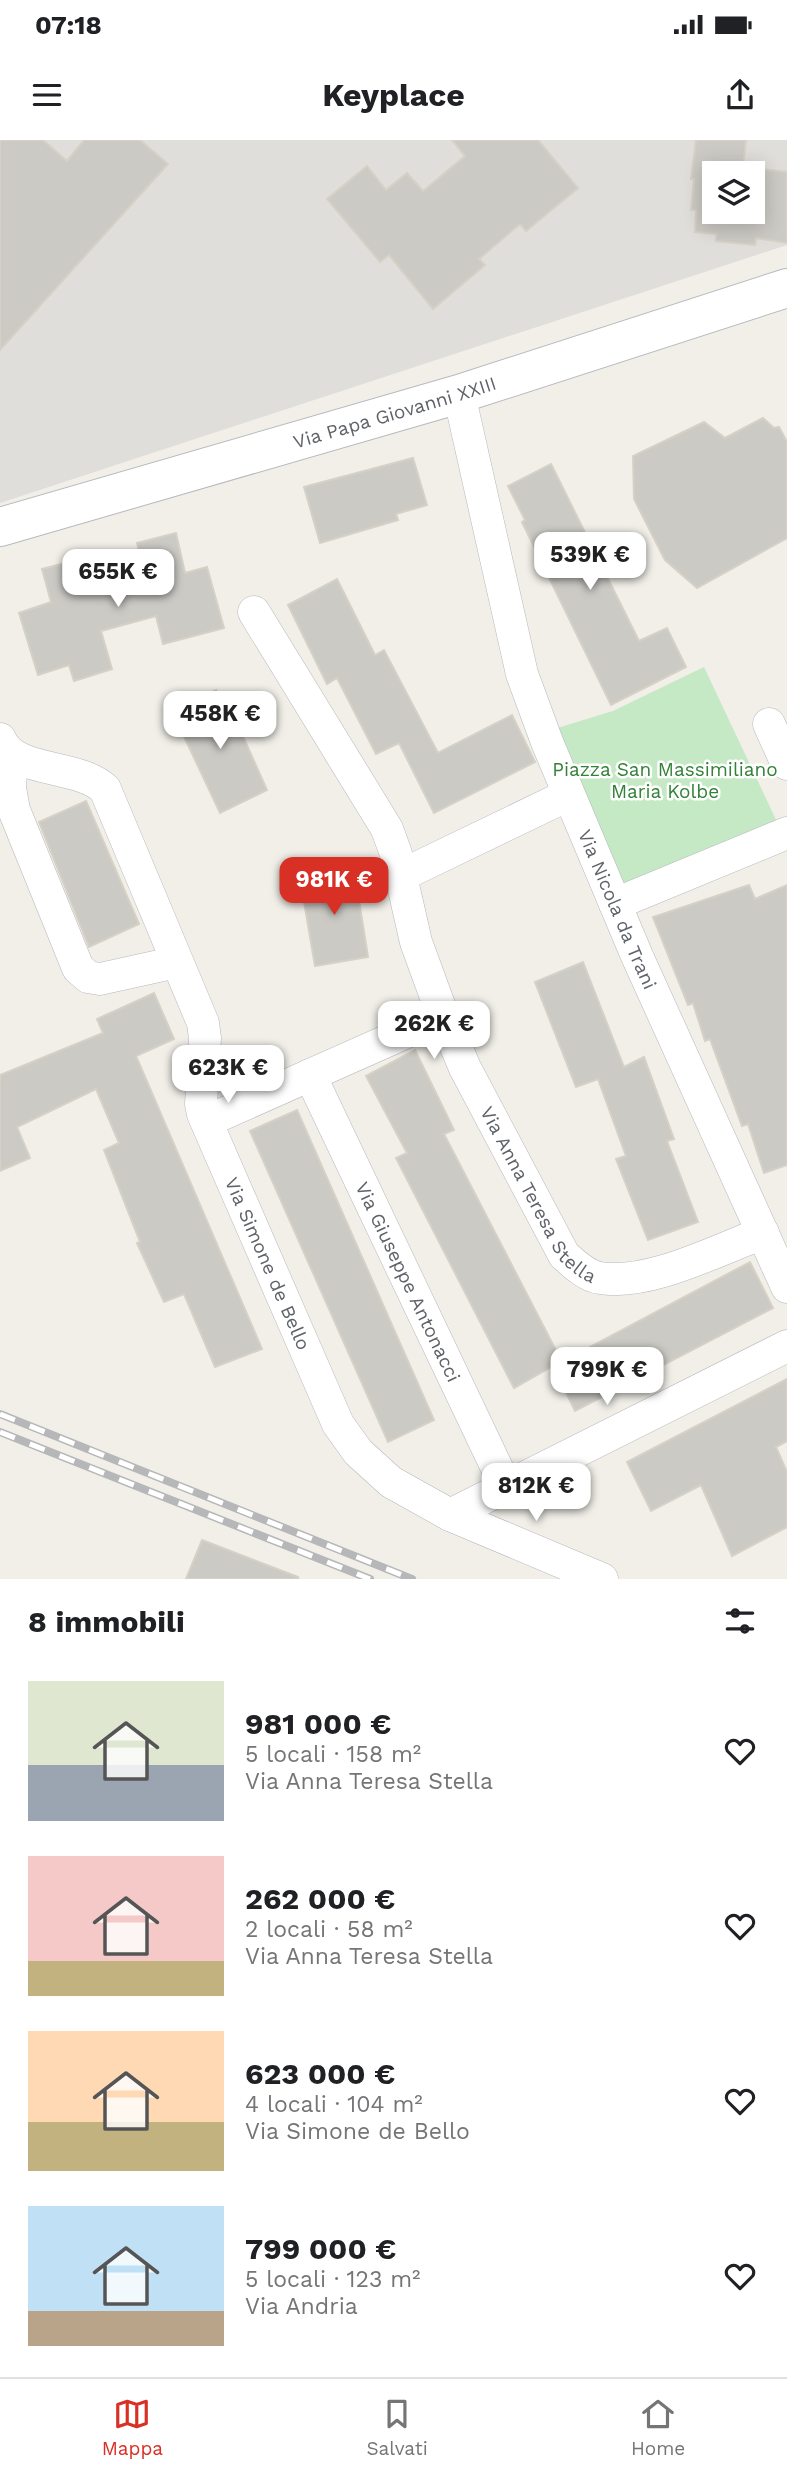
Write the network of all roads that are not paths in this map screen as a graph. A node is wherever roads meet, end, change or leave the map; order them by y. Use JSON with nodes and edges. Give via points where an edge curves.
{"nodes":[{"id":1,"x":787,"y":288,"type":"edge"},
{"id":2,"x":459,"y":394,"type":"junction"},
{"id":3,"x":0,"y":527,"type":"edge"},
{"id":4,"x":254,"y":612,"type":"dead end"},
{"id":5,"x":769,"y":724,"type":"dead end"},
{"id":6,"x":6,"y":747,"type":"edge"},
{"id":7,"x":787,"y":764,"type":"edge"},
{"id":8,"x":568,"y":795,"type":"junction"},
{"id":9,"x":787,"y":833,"type":"edge"},
{"id":10,"x":400,"y":876,"type":"junction"},
{"id":11,"x":615,"y":904,"type":"junction"},
{"id":12,"x":177,"y":962,"type":"junction"},
{"id":13,"x":443,"y":1016,"type":"junction"},
{"id":14,"x":310,"y":1075,"type":"junction"},
{"id":15,"x":206,"y":1121,"type":"junction"},
{"id":16,"x":762,"y":1233,"type":"junction"},
{"id":17,"x":787,"y":1287,"type":"edge"},
{"id":18,"x":787,"y":1346,"type":"edge"},
{"id":19,"x":506,"y":1487,"type":"junction"},
{"id":20,"x":450,"y":1516,"type":"junction"},
{"id":21,"x":602,"y":1579,"type":"edge"}],
"edges":[{"from":1,"to":2,"type":"main road","name":"Via Papa Giovanni XXIII"},
{"from":2,"to":3,"type":"main road","name":"Via Papa Giovanni XXIII"},
{"from":2,"to":8,"type":"street","name":"Via Nicola da Trani","via":[[522,674]]},
{"from":4,"to":10,"type":"street","name":"Via Anna Teresa Stella","via":[[382,819]]},
{"from":5,"to":7,"type":"street"},
{"from":6,"to":12,"type":"street","name":"Via Simone de Bello","via":[[32,763],[95,779],[105,789]]},
{"from":6,"to":12,"type":"street","name":"Via Simone de Bello","via":[[14,810],[78,968],[88,977],[100,979]]},
{"from":8,"to":10,"type":"street"},
{"from":8,"to":11,"type":"street","name":"Via Nicola da Trani"},
{"from":9,"to":11,"type":"street"},
{"from":10,"to":13,"type":"street","name":"Via Anna Teresa Stella","via":[[416,942]]},
{"from":11,"to":16,"type":"street","name":"Via Nicola da Trani"},
{"from":12,"to":15,"type":"street","name":"Via Simone de Bello","via":[[203,1023],[201,1104]]},
{"from":13,"to":14,"type":"street"},
{"from":13,"to":16,"type":"street","name":"Via Anna Teresa Stella","via":[[558,1243],[579,1269],[598,1278],[620,1279],[660,1271]]},
{"from":14,"to":15,"type":"street"},
{"from":14,"to":19,"type":"street","name":"Via Giuseppe Antonacci"},
{"from":15,"to":20,"type":"street","name":"Via Simone de Bello","via":[[338,1424],[358,1452],[391,1482]]},
{"from":16,"to":17,"type":"street","name":"Via Nicola da Trani"},
{"from":18,"to":19,"type":"street"},
{"from":19,"to":20,"type":"street"},
{"from":20,"to":21,"type":"street","name":"Via Simone de Bello"}]}
